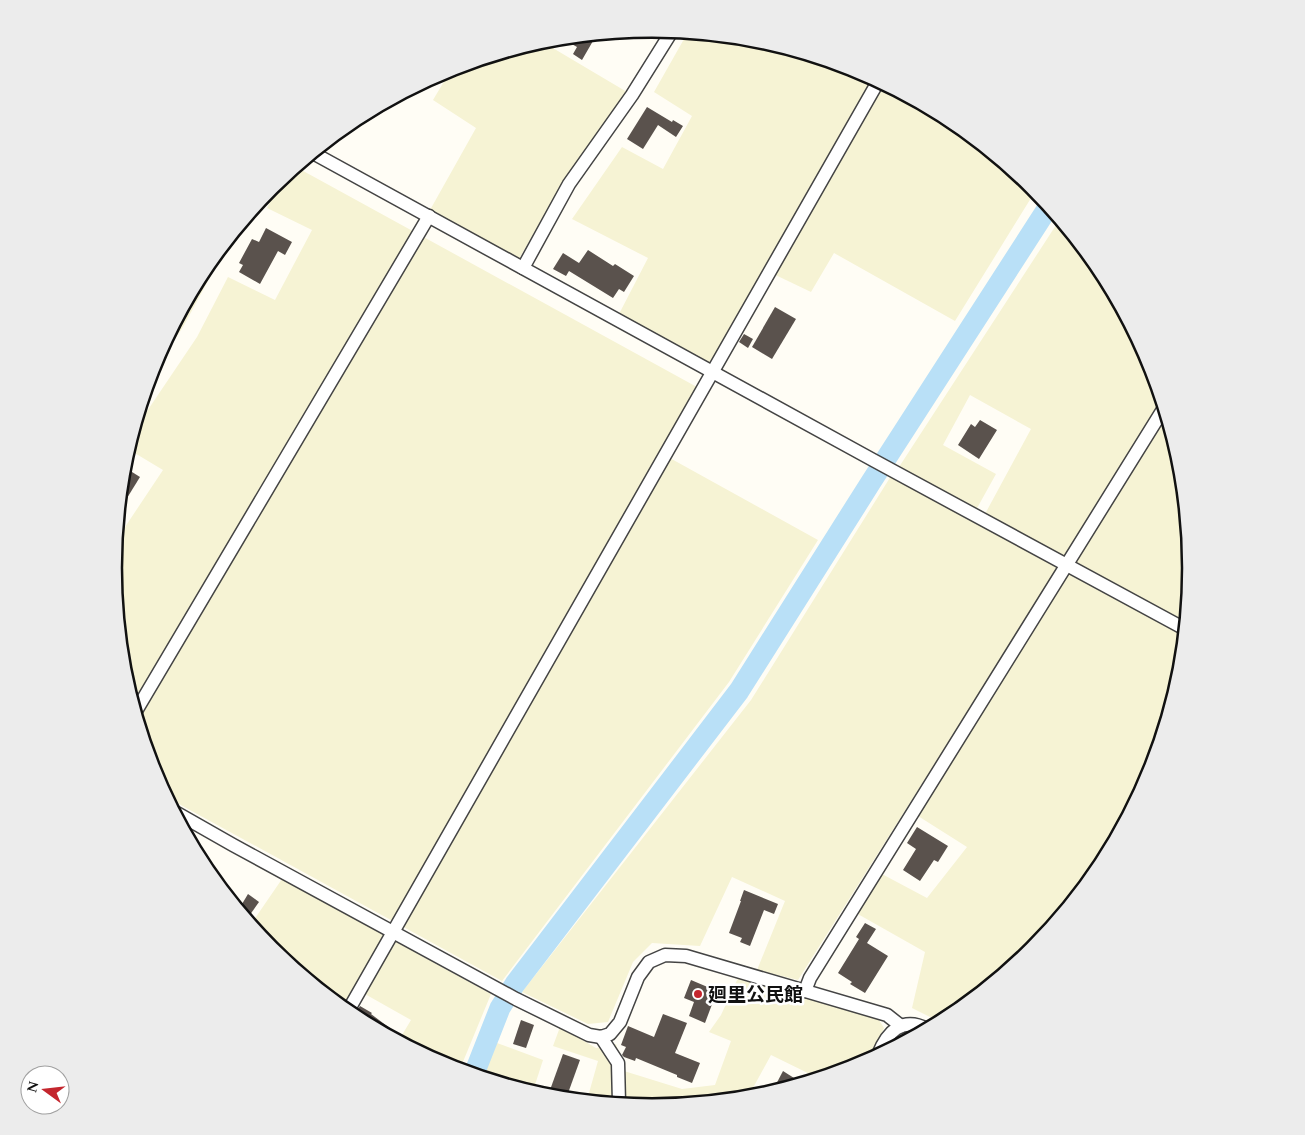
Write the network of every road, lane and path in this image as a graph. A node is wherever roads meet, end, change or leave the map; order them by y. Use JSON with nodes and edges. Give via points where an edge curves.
{"nodes":[{"id":1,"x":667,"y":38,"type":"edge"},
{"id":2,"x":875,"y":87,"type":"edge"},
{"id":3,"x":319,"y":156,"type":"edge"},
{"id":4,"x":429,"y":216,"type":"junction"},
{"id":5,"x":523,"y":268,"type":"junction"},
{"id":6,"x":712,"y":372,"type":"junction"},
{"id":7,"x":1160,"y":415,"type":"edge"},
{"id":8,"x":1067,"y":565,"type":"junction"},
{"id":9,"x":1179,"y":626,"type":"edge"},
{"id":10,"x":141,"y":703,"type":"edge"},
{"id":11,"x":186,"y":819,"type":"edge"},
{"id":12,"x":392,"y":932,"type":"junction"},
{"id":13,"x":805,"y":991,"type":"junction"},
{"id":14,"x":352,"y":1004,"type":"edge"},
{"id":15,"x":919,"y":1025,"type":"edge"},
{"id":16,"x":900,"y":1026,"type":"junction"},
{"id":17,"x":601,"y":1037,"type":"junction"},
{"id":18,"x":883,"y":1045,"type":"edge"},
{"id":19,"x":619,"y":1096,"type":"edge"}],
"edges":[{"from":1,"to":5,"type":"street","via":[[569,184]]},
{"from":2,"to":6,"type":"street"},
{"from":3,"to":4,"type":"street"},
{"from":4,"to":5,"type":"street"},
{"from":4,"to":10,"type":"street"},
{"from":5,"to":6,"type":"street"},
{"from":6,"to":8,"type":"street"},
{"from":6,"to":12,"type":"street"},
{"from":7,"to":8,"type":"street"},
{"from":8,"to":9,"type":"street"},
{"from":8,"to":13,"type":"street","via":[[810,978]]},
{"from":11,"to":12,"type":"street"},
{"from":12,"to":14,"type":"street"},
{"from":12,"to":17,"type":"street","via":[[516,999],[589,1035]]},
{"from":13,"to":16,"type":"street","via":[[887,1015]]},
{"from":13,"to":17,"type":"street","via":[[686,956],[665,955],[649,962],[638,977],[620,1022],[610,1034]]},
{"from":15,"to":16,"type":"street"},
{"from":16,"to":18,"type":"street","via":[[889,1034]]},
{"from":17,"to":19,"type":"street","via":[[618,1063]]}]}
